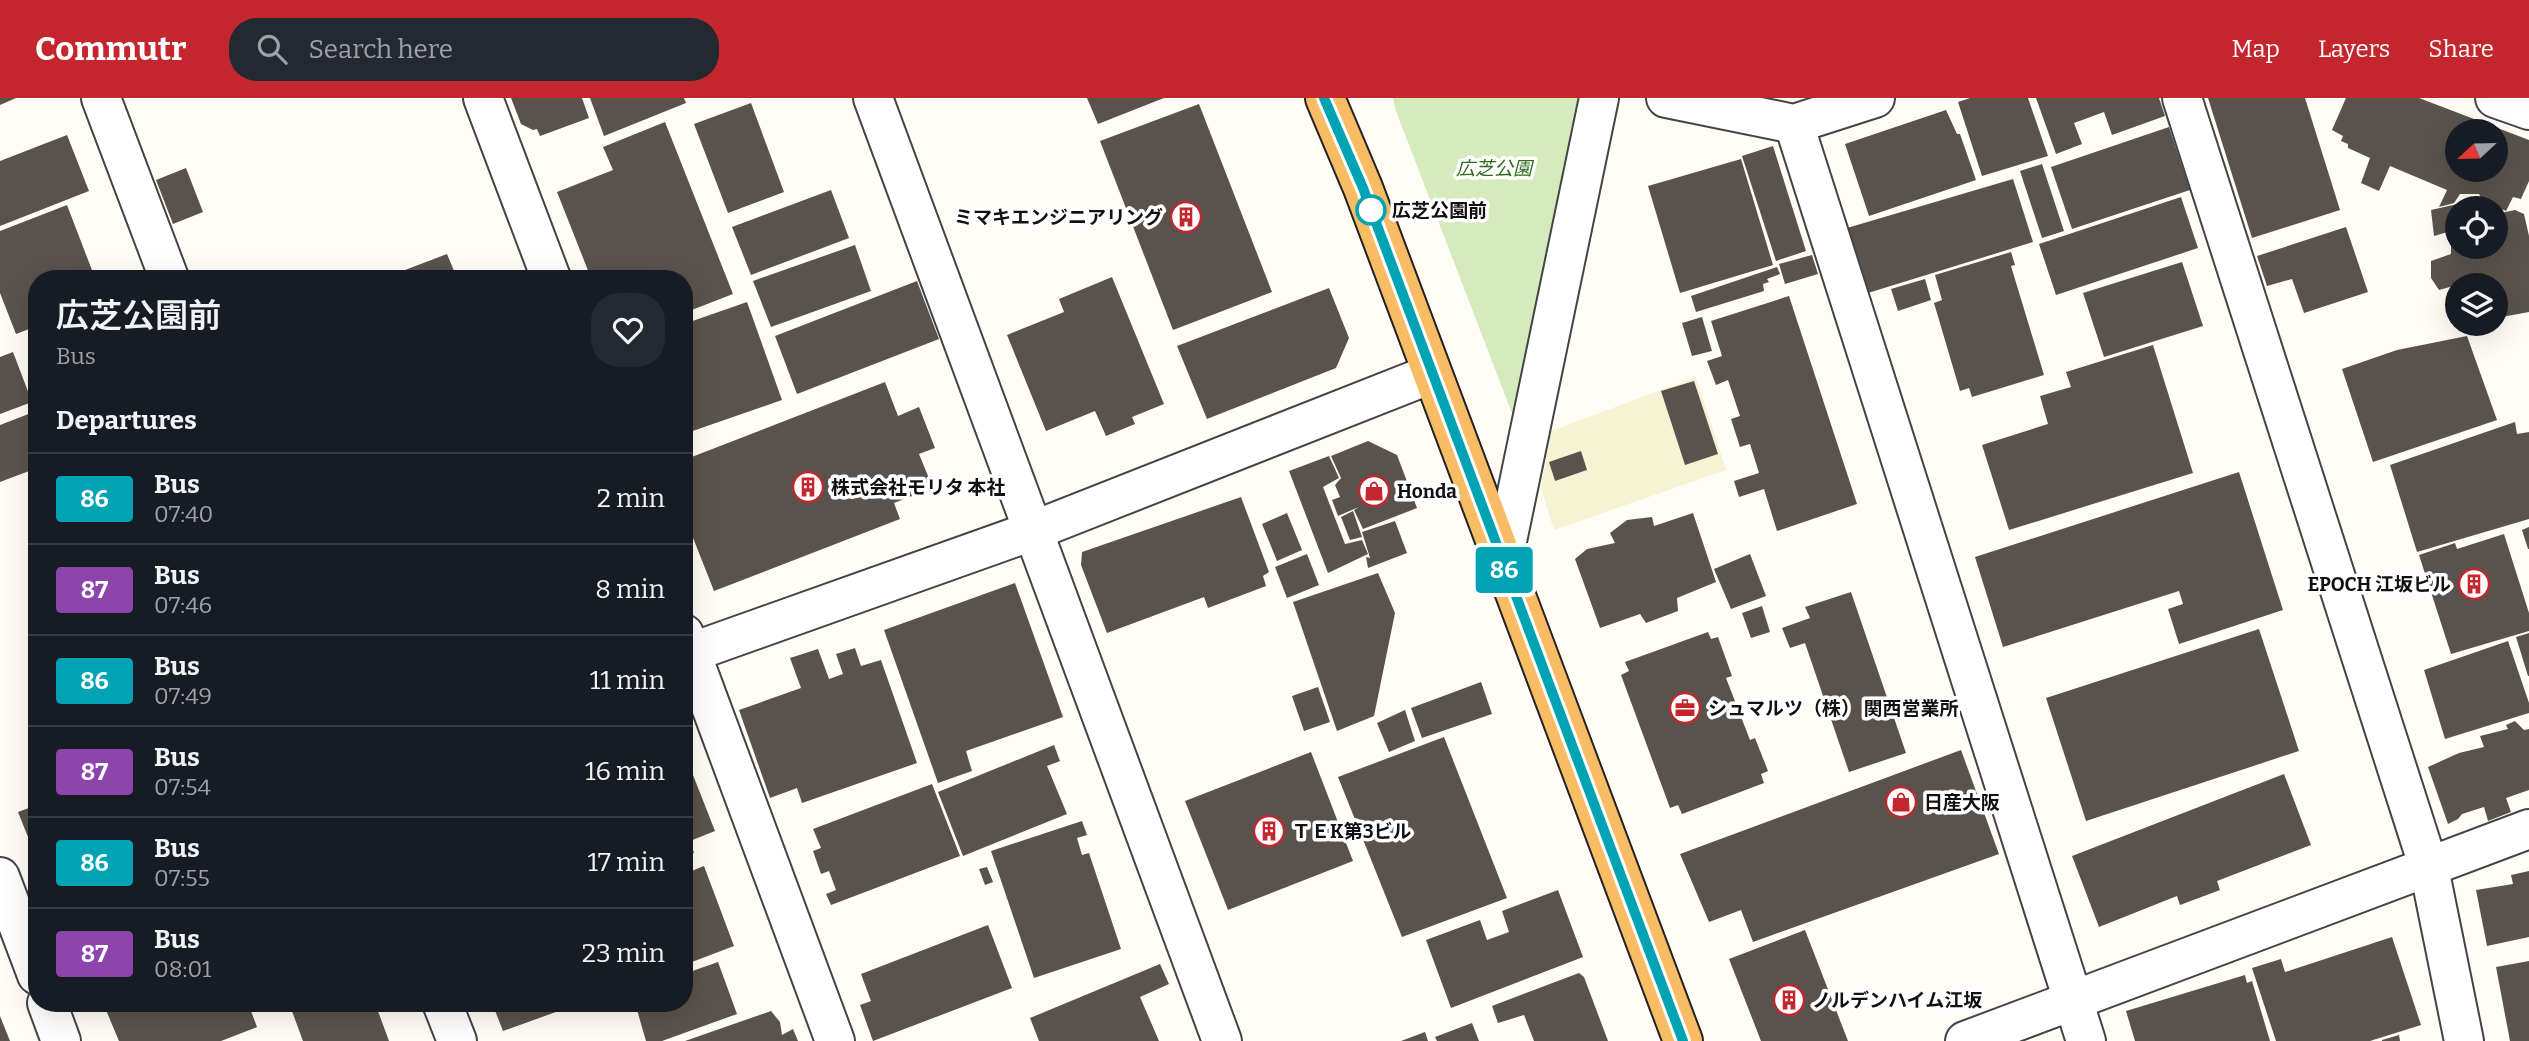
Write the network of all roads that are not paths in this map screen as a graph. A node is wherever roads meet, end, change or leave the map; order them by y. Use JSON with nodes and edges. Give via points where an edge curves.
{"nodes":[{"id":1,"x":101,"y":98,"type":"edge"},
{"id":2,"x":484,"y":98,"type":"edge"},
{"id":3,"x":873,"y":98,"type":"edge"},
{"id":4,"x":1325,"y":98,"type":"edge"},
{"id":5,"x":1599,"y":98,"type":"edge"},
{"id":6,"x":1666,"y":98,"type":"edge"},
{"id":7,"x":1875,"y":98,"type":"edge"},
{"id":8,"x":2182,"y":98,"type":"edge"},
{"id":9,"x":2495,"y":98,"type":"edge"},
{"id":10,"x":2529,"y":110,"type":"edge"},
{"id":11,"x":1794,"y":124,"type":"junction"},
{"id":12,"x":166,"y":270,"type":"edge"},
{"id":13,"x":548,"y":270,"type":"edge"},
{"id":14,"x":1432,"y":374,"type":"junction"},
{"id":15,"x":1035,"y":530,"type":"junction"},
{"id":16,"x":1502,"y":565,"type":"junction"},
{"id":17,"x":693,"y":645,"type":"edge"},
{"id":18,"x":693,"y":663,"type":"edge"},
{"id":19,"x":2529,"y":829,"type":"edge"},
{"id":20,"x":2429,"y":868,"type":"junction"},
{"id":21,"x":12,"y":898,"type":"edge"},
{"id":22,"x":28,"y":947,"type":"edge"},
{"id":23,"x":2073,"y":1002,"type":"junction"},
{"id":24,"x":50,"y":1012,"type":"edge"},
{"id":25,"x":446,"y":1012,"type":"edge"},
{"id":26,"x":61,"y":1041,"type":"edge"},
{"id":27,"x":457,"y":1041,"type":"edge"},
{"id":28,"x":835,"y":1041,"type":"edge"},
{"id":29,"x":1222,"y":1041,"type":"edge"},
{"id":30,"x":1683,"y":1041,"type":"edge"},
{"id":31,"x":1965,"y":1041,"type":"edge"},
{"id":32,"x":2086,"y":1041,"type":"edge"},
{"id":33,"x":2464,"y":1041,"type":"edge"}],
"edges":[{"from":1,"to":12,"type":"street"},
{"from":2,"to":13,"type":"street"},
{"from":3,"to":15,"type":"street"},
{"from":4,"to":14,"type":"highway"},
{"from":5,"to":16,"type":"street"},
{"from":6,"to":11,"type":"street"},
{"from":7,"to":11,"type":"street"},
{"from":8,"to":20,"type":"street"},
{"from":9,"to":10,"type":"street"},
{"from":11,"to":23,"type":"street"},
{"from":14,"to":15,"type":"street"},
{"from":14,"to":16,"type":"highway"},
{"from":15,"to":17,"type":"street"},
{"from":15,"to":29,"type":"street"},
{"from":16,"to":30,"type":"highway"},
{"from":18,"to":28,"type":"street"},
{"from":19,"to":20,"type":"street"},
{"from":20,"to":23,"type":"street"},
{"from":20,"to":33,"type":"street"},
{"from":21,"to":22,"type":"street"},
{"from":23,"to":31,"type":"street"},
{"from":23,"to":32,"type":"street"},
{"from":24,"to":26,"type":"street"},
{"from":25,"to":27,"type":"street"}]}
